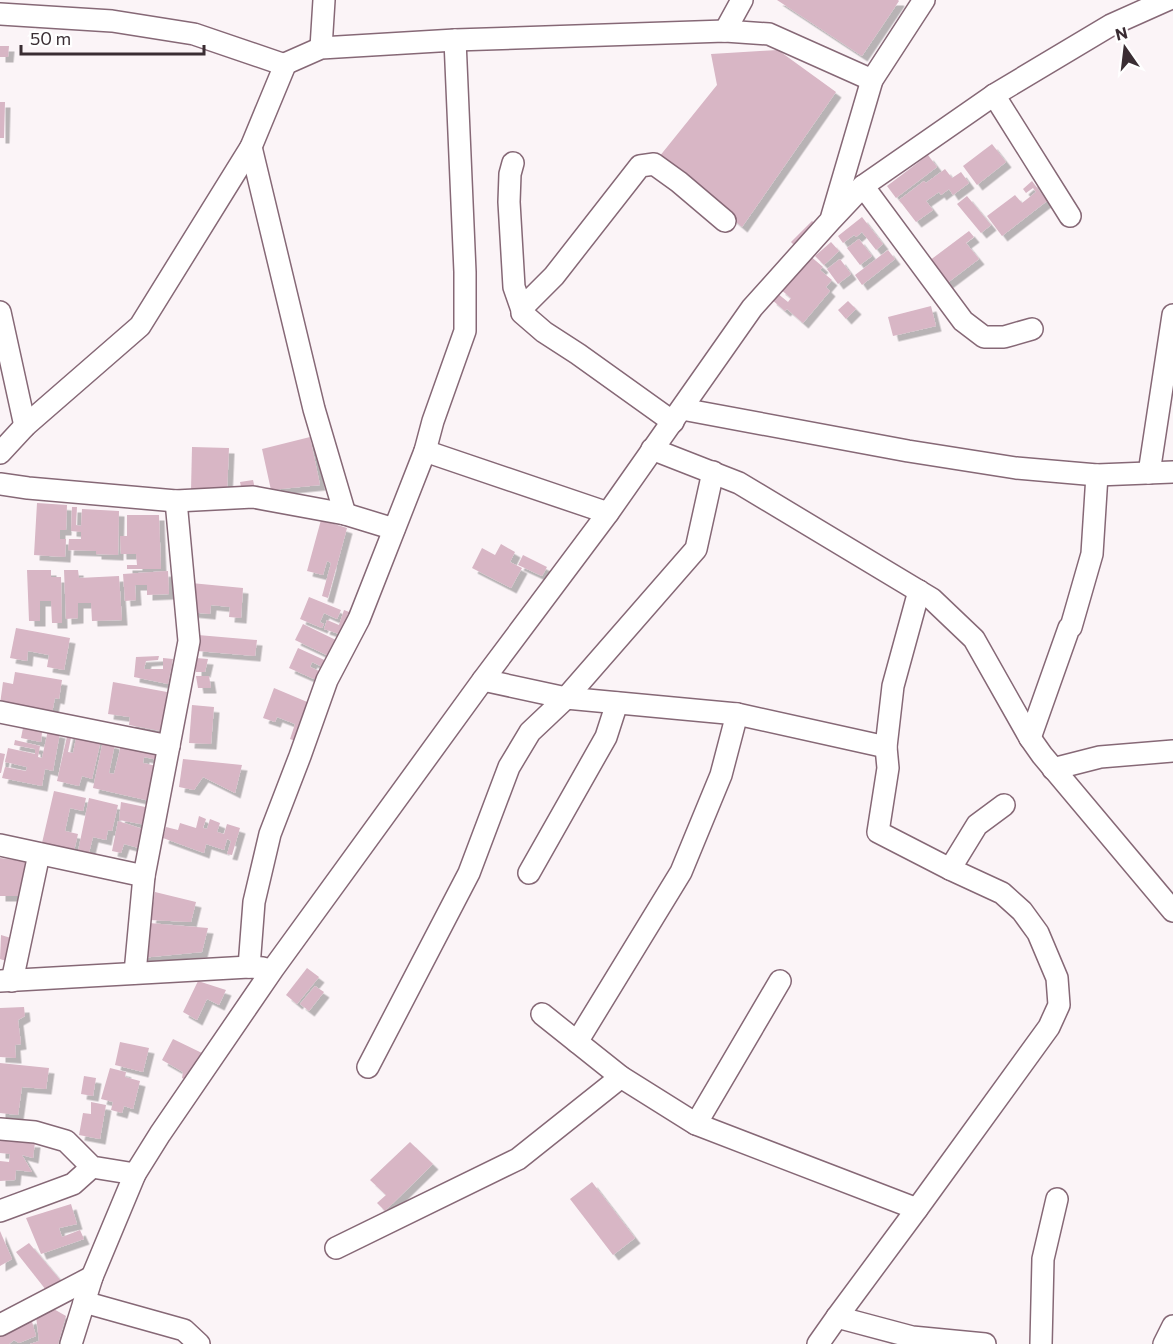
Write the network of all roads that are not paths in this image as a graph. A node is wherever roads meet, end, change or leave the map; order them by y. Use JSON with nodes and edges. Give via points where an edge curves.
{"nodes":[{"id":1,"x":324,"y":0,"type":"edge"},
{"id":2,"x":742,"y":0,"type":"edge"},
{"id":3,"x":924,"y":0,"type":"edge"},
{"id":4,"x":1167,"y":0,"type":"edge"},
{"id":5,"x":0,"y":14,"type":"edge"},
{"id":6,"x":725,"y":31,"type":"junction"},
{"id":7,"x":455,"y":40,"type":"junction"},
{"id":8,"x":321,"y":48,"type":"junction"},
{"id":9,"x":285,"y":65,"type":"junction"},
{"id":10,"x":872,"y":80,"type":"junction"},
{"id":11,"x":994,"y":95,"type":"junction"},
{"id":12,"x":251,"y":147,"type":"junction"},
{"id":13,"x":513,"y":163,"type":"dead end"},
{"id":14,"x":863,"y":186,"type":"junction"},
{"id":15,"x":1070,"y":216,"type":"dead end"},
{"id":16,"x":831,"y":220,"type":"junction"},
{"id":17,"x":725,"y":221,"type":"dead end"},
{"id":18,"x":522,"y":310,"type":"junction"},
{"id":19,"x":0,"y":312,"type":"edge"},
{"id":20,"x":1173,"y":315,"type":"edge"},
{"id":21,"x":1032,"y":328,"type":"dead end"},
{"id":22,"x":8,"y":383,"type":"edge"},
{"id":23,"x":677,"y":415,"type":"junction"},
{"id":24,"x":25,"y":426,"type":"junction"},
{"id":25,"x":652,"y":449,"type":"junction"},
{"id":26,"x":425,"y":451,"type":"junction"},
{"id":27,"x":0,"y":453,"type":"edge"},
{"id":28,"x":713,"y":472,"type":"junction"},
{"id":29,"x":1173,"y":472,"type":"edge"},
{"id":30,"x":1149,"y":473,"type":"junction"},
{"id":31,"x":1097,"y":475,"type":"junction"},
{"id":32,"x":0,"y":484,"type":"edge"},
{"id":33,"x":176,"y":501,"type":"junction"},
{"id":34,"x":609,"y":513,"type":"junction"},
{"id":35,"x":345,"y":514,"type":"junction"},
{"id":36,"x":394,"y":529,"type":"junction"},
{"id":37,"x":919,"y":591,"type":"junction"},
{"id":38,"x":483,"y":680,"type":"junction"},
{"id":39,"x":566,"y":698,"type":"junction"},
{"id":40,"x":617,"y":703,"type":"junction"},
{"id":41,"x":0,"y":712,"type":"edge"},
{"id":42,"x":737,"y":714,"type":"junction"},
{"id":43,"x":1030,"y":738,"type":"junction"},
{"id":44,"x":169,"y":746,"type":"junction"},
{"id":45,"x":886,"y":747,"type":"junction"},
{"id":46,"x":1173,"y":751,"type":"edge"},
{"id":47,"x":1053,"y":769,"type":"junction"},
{"id":48,"x":1004,"y":805,"type":"dead end"},
{"id":49,"x":0,"y":845,"type":"edge"},
{"id":50,"x":39,"y":854,"type":"junction"},
{"id":51,"x":950,"y":869,"type":"junction"},
{"id":52,"x":529,"y":873,"type":"dead end"},
{"id":53,"x":144,"y":876,"type":"junction"},
{"id":54,"x":1173,"y":911,"type":"edge"},
{"id":55,"x":249,"y":967,"type":"junction"},
{"id":56,"x":273,"y":969,"type":"junction"},
{"id":57,"x":135,"y":973,"type":"junction"},
{"id":58,"x":6,"y":981,"type":"edge"},
{"id":59,"x":780,"y":981,"type":"dead end"},
{"id":60,"x":542,"y":1014,"type":"dead end"},
{"id":61,"x":577,"y":1042,"type":"junction"},
{"id":62,"x":368,"y":1066,"type":"dead end"},
{"id":63,"x":621,"y":1077,"type":"junction"},
{"id":64,"x":696,"y":1124,"type":"junction"},
{"id":65,"x":0,"y":1129,"type":"edge"},
{"id":66,"x":92,"y":1167,"type":"junction"},
{"id":67,"x":135,"y":1174,"type":"junction"},
{"id":68,"x":1057,"y":1199,"type":"dead end"},
{"id":69,"x":917,"y":1209,"type":"junction"},
{"id":70,"x":0,"y":1211,"type":"edge"},
{"id":71,"x":336,"y":1248,"type":"dead end"},
{"id":72,"x":92,"y":1277,"type":"junction"},
{"id":73,"x":84,"y":1302,"type":"junction"},
{"id":74,"x":837,"y":1317,"type":"junction"},
{"id":75,"x":0,"y":1325,"type":"edge"},
{"id":76,"x":1173,"y":1326,"type":"edge"},
{"id":77,"x":71,"y":1344,"type":"edge"},
{"id":78,"x":199,"y":1344,"type":"edge"},
{"id":79,"x":818,"y":1344,"type":"edge"},
{"id":80,"x":985,"y":1344,"type":"edge"},
{"id":81,"x":1041,"y":1344,"type":"edge"},
{"id":82,"x":1164,"y":1344,"type":"edge"}],
"edges":[{"from":1,"to":8,"type":"street"},
{"from":2,"to":6,"type":"street"},
{"from":3,"to":10,"type":"street"},
{"from":4,"to":11,"type":"street","via":[[1111,25]]},
{"from":5,"to":9,"type":"street","via":[[112,21],[194,34]]},
{"from":6,"to":7,"type":"street"},
{"from":6,"to":10,"type":"street","via":[[769,34]]},
{"from":7,"to":8,"type":"street"},
{"from":7,"to":26,"type":"street","via":[[465,332]]},
{"from":8,"to":9,"type":"street"},
{"from":9,"to":12,"type":"street"},
{"from":10,"to":16,"type":"street"},
{"from":11,"to":14,"type":"street"},
{"from":11,"to":15,"type":"street"},
{"from":12,"to":24,"type":"street","via":[[140,326]]},
{"from":12,"to":35,"type":"street","via":[[314,409]]},
{"from":13,"to":18,"type":"street","via":[[510,202],[514,287]]},
{"from":14,"to":16,"type":"street"},
{"from":14,"to":21,"type":"street","via":[[963,321],[984,337],[1004,337]]},
{"from":16,"to":23,"type":"street","via":[[752,308]]},
{"from":17,"to":18,"type":"street","via":[[654,164],[640,166],[554,276]]},
{"from":18,"to":23,"type":"street","via":[[544,332]]},
{"from":19,"to":22,"type":"street"},
{"from":20,"to":30,"type":"street"},
{"from":22,"to":24,"type":"street"},
{"from":23,"to":25,"type":"street"},
{"from":23,"to":31,"type":"street","via":[[1016,468]]},
{"from":24,"to":27,"type":"street"},
{"from":25,"to":28,"type":"street"},
{"from":25,"to":34,"type":"street"},
{"from":26,"to":34,"type":"street"},
{"from":26,"to":36,"type":"street"},
{"from":28,"to":37,"type":"street"},
{"from":28,"to":39,"type":"street","via":[[696,549]]},
{"from":29,"to":30,"type":"street"},
{"from":30,"to":31,"type":"street"},
{"from":31,"to":43,"type":"street","via":[[1092,554],[1071,627]]},
{"from":32,"to":33,"type":"street"},
{"from":33,"to":35,"type":"street","via":[[253,497]]},
{"from":33,"to":44,"type":"street","via":[[189,641]]},
{"from":34,"to":38,"type":"street"},
{"from":35,"to":36,"type":"street"},
{"from":36,"to":55,"type":"street","via":[[359,618],[327,680],[270,834],[254,902]]},
{"from":37,"to":43,"type":"street","via":[[932,598],[974,639]]},
{"from":37,"to":45,"type":"street","via":[[893,686]]},
{"from":38,"to":39,"type":"street"},
{"from":38,"to":56,"type":"street"},
{"from":39,"to":40,"type":"street"},
{"from":39,"to":62,"type":"street","via":[[530,732],[509,767],[469,873]]},
{"from":40,"to":42,"type":"street"},
{"from":40,"to":52,"type":"street","via":[[606,737]]},
{"from":41,"to":44,"type":"street"},
{"from":42,"to":45,"type":"street"},
{"from":42,"to":61,"type":"street","via":[[721,775],[681,872]]},
{"from":43,"to":47,"type":"street"},
{"from":44,"to":53,"type":"street"},
{"from":45,"to":51,"type":"street","via":[[888,768],[878,832]]},
{"from":46,"to":47,"type":"street","via":[[1100,757]]},
{"from":47,"to":54,"type":"street"},
{"from":48,"to":51,"type":"street","via":[[977,825]]},
{"from":49,"to":50,"type":"street"},
{"from":50,"to":53,"type":"street"},
{"from":50,"to":58,"type":"street"},
{"from":51,"to":69,"type":"street","via":[[1002,894],[1022,910],[1038,933],[1057,978],[1059,1005],[1049,1027]]},
{"from":53,"to":57,"type":"street"},
{"from":55,"to":56,"type":"street"},
{"from":55,"to":57,"type":"street"},
{"from":56,"to":67,"type":"street"},
{"from":57,"to":58,"type":"street"},
{"from":59,"to":64,"type":"street"},
{"from":60,"to":61,"type":"street"},
{"from":61,"to":63,"type":"street"},
{"from":63,"to":64,"type":"street"},
{"from":63,"to":71,"type":"street","via":[[518,1159]]},
{"from":64,"to":69,"type":"street"},
{"from":65,"to":66,"type":"street","via":[[35,1132],[66,1142]]},
{"from":66,"to":67,"type":"street"},
{"from":66,"to":70,"type":"street","via":[[73,1184]]},
{"from":67,"to":72,"type":"street"},
{"from":68,"to":81,"type":"street","via":[[1043,1259]]},
{"from":69,"to":74,"type":"street"},
{"from":72,"to":73,"type":"street"},
{"from":72,"to":75,"type":"street"},
{"from":73,"to":77,"type":"street"},
{"from":73,"to":78,"type":"street","via":[[184,1330]]},
{"from":74,"to":79,"type":"street"},
{"from":74,"to":80,"type":"street","via":[[912,1337]]},
{"from":76,"to":82,"type":"street"}]}
